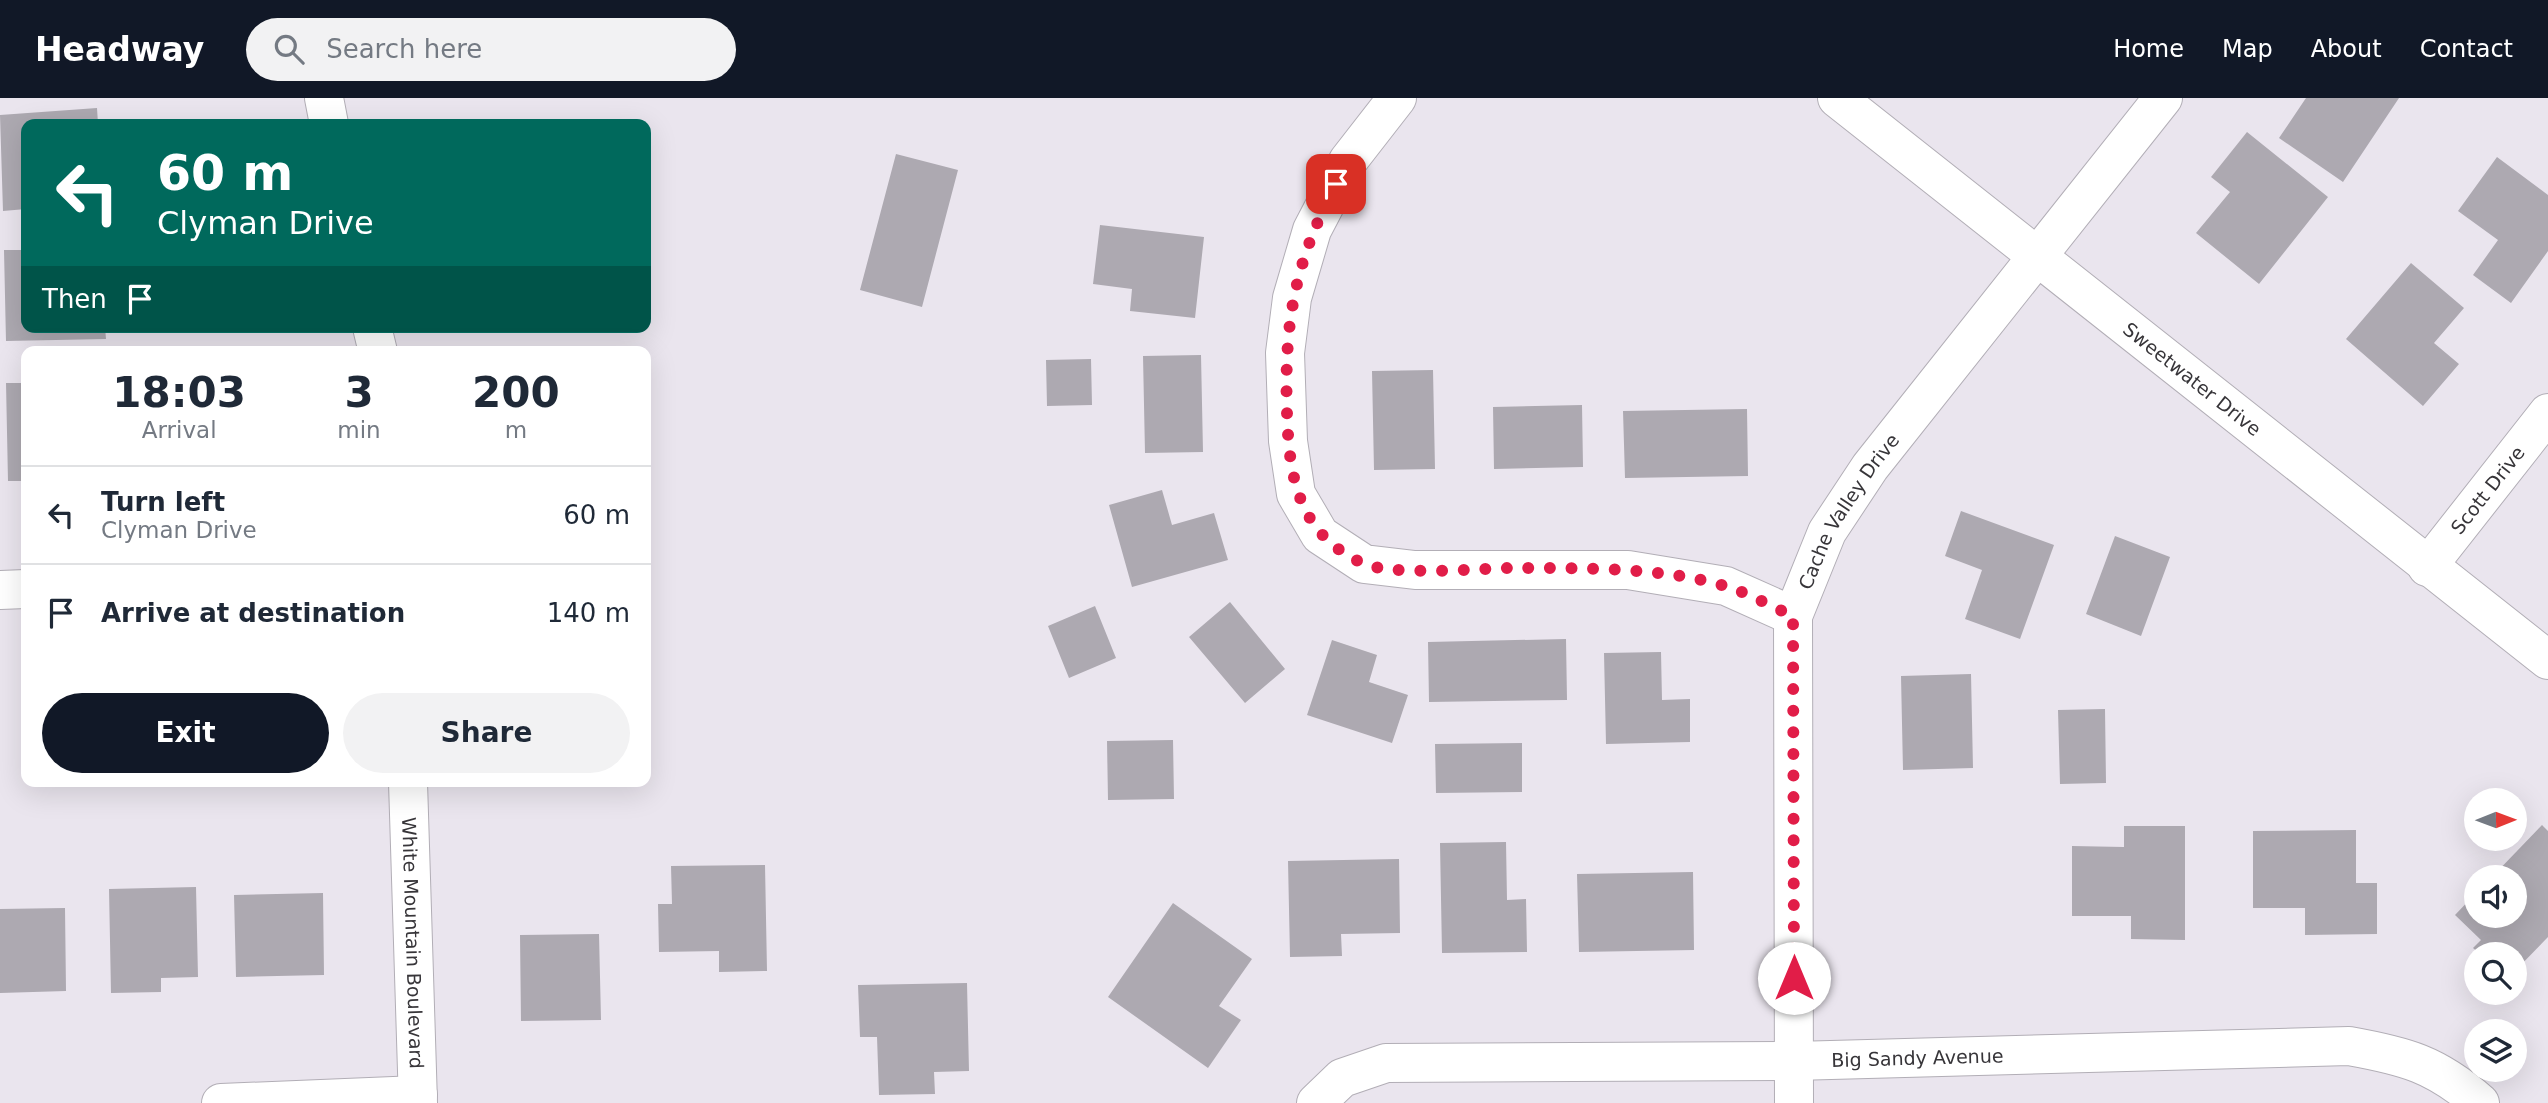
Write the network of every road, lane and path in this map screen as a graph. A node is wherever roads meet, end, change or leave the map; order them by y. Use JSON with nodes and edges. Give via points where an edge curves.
{"nodes":[{"id":1,"x":324,"y":98,"type":"edge"},
{"id":2,"x":1397,"y":98,"type":"edge"},
{"id":3,"x":1837,"y":98,"type":"edge"},
{"id":4,"x":2162,"y":98,"type":"edge"},
{"id":5,"x":328,"y":119,"type":"edge"},
{"id":6,"x":2039,"y":255,"type":"junction"},
{"id":7,"x":2548,"y":413,"type":"edge"},
{"id":8,"x":2427,"y":567,"type":"junction"},
{"id":9,"x":21,"y":589,"type":"edge"},
{"id":10,"x":0,"y":590,"type":"edge"},
{"id":11,"x":1793,"y":616,"type":"junction"},
{"id":12,"x":2548,"y":660,"type":"edge"},
{"id":13,"x":408,"y":787,"type":"edge"},
{"id":14,"x":1794,"y":1061,"type":"junction"},
{"id":15,"x":1329,"y":1091,"type":"edge"},
{"id":16,"x":418,"y":1099,"type":"edge"},
{"id":17,"x":221,"y":1103,"type":"edge"},
{"id":18,"x":1794,"y":1103,"type":"edge"},
{"id":19,"x":2480,"y":1103,"type":"edge"}],
"edges":[{"from":1,"to":5,"type":"street"},
{"from":2,"to":11,"type":"street","via":[[1348,161],[1312,230],[1292,298],[1285,353],[1288,441],[1296,494],[1320,535],[1364,564],[1415,570],[1628,570],[1726,586]]},
{"from":3,"to":6,"type":"street","name":"Sweetwater Drive"},
{"from":4,"to":6,"type":"street","name":"Cache Valley Drive"},
{"from":6,"to":8,"type":"street","name":"Sweetwater Drive"},
{"from":6,"to":11,"type":"street","name":"Cache Valley Drive","via":[[1870,467],[1828,532]]},
{"from":7,"to":8,"type":"street","name":"Scott Drive"},
{"from":8,"to":12,"type":"street","name":"Sweetwater Drive"},
{"from":9,"to":10,"type":"street"},
{"from":11,"to":14,"type":"street","name":"Cache Valley Drive"},
{"from":13,"to":16,"type":"street","name":"White Mountain Boulevard"},
{"from":14,"to":15,"type":"street","name":"Big Sandy Avenue","via":[[1386,1063]]},
{"from":14,"to":18,"type":"street","name":"Cache Valley Drive"},
{"from":14,"to":19,"type":"street","name":"Big Sandy Avenue","via":[[2348,1045],[2405,1056],[2458,1083]]},
{"from":16,"to":17,"type":"street"}]}
